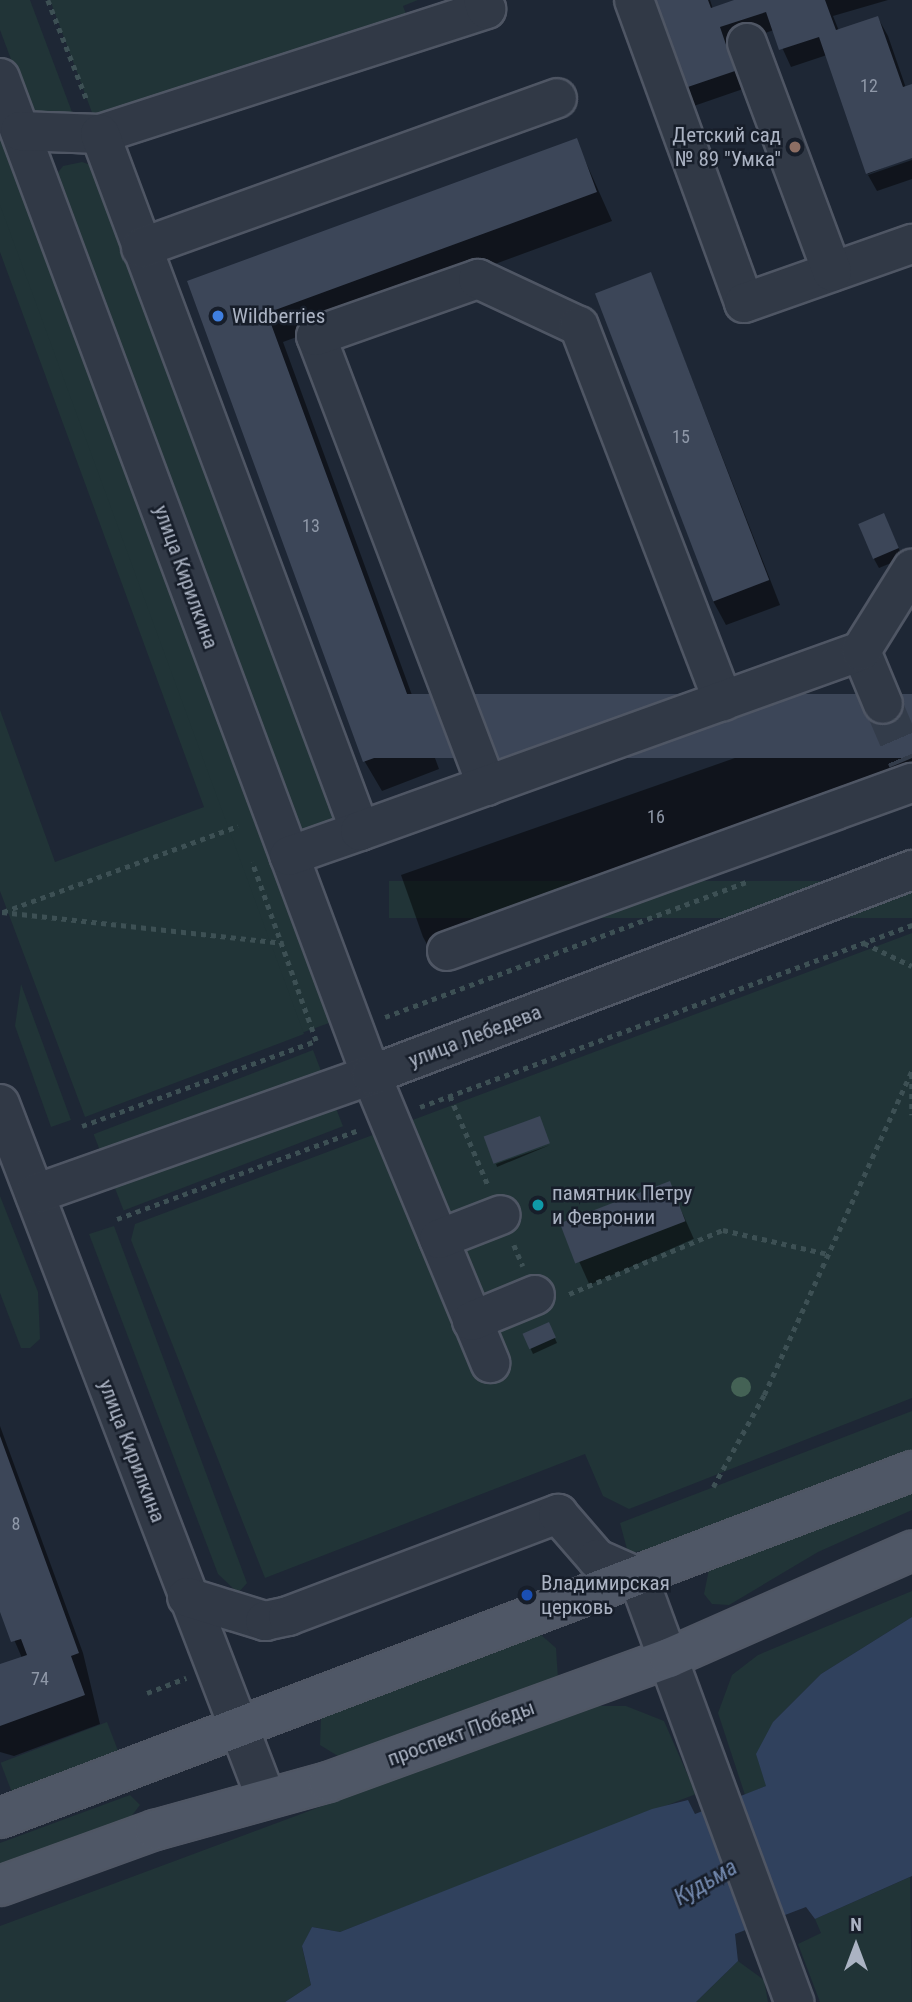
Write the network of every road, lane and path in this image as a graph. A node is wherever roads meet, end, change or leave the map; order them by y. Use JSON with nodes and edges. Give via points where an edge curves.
{"nodes":[{"id":1,"x":48,"y":0,"type":"edge"},
{"id":2,"x":483,"y":0,"type":"edge"},
{"id":3,"x":634,"y":0,"type":"edge"},
{"id":4,"x":747,"y":43,"type":"dead end"},
{"id":5,"x":0,"y":78,"type":"edge"},
{"id":6,"x":557,"y":98,"type":"dead end"},
{"id":7,"x":20,"y":131,"type":"junction"},
{"id":8,"x":100,"y":134,"type":"junction"},
{"id":9,"x":912,"y":244,"type":"edge"},
{"id":10,"x":141,"y":248,"type":"junction"},
{"id":11,"x":832,"y":272,"type":"junction"},
{"id":12,"x":912,"y":569,"type":"edge"},
{"id":13,"x":861,"y":651,"type":"junction"},
{"id":14,"x":723,"y":701,"type":"junction"},
{"id":15,"x":883,"y":704,"type":"tunnel mouth"},
{"id":16,"x":910,"y":772,"type":"edge"},
{"id":17,"x":487,"y":786,"type":"junction"},
{"id":18,"x":234,"y":813,"type":"dead end"},
{"id":19,"x":238,"y":826,"type":"junction"},
{"id":20,"x":360,"y":831,"type":"junction"},
{"id":21,"x":242,"y":836,"type":"dead end"},
{"id":22,"x":289,"y":856,"type":"junction"},
{"id":23,"x":251,"y":858,"type":"dead end"},
{"id":24,"x":912,"y":870,"type":"edge"},
{"id":25,"x":757,"y":879,"type":"dead end"},
{"id":26,"x":912,"y":925,"type":"edge"},
{"id":27,"x":281,"y":943,"type":"junction"},
{"id":28,"x":864,"y":943,"type":"junction"},
{"id":29,"x":292,"y":949,"type":"dead end"},
{"id":30,"x":447,"y":951,"type":"dead end"},
{"id":31,"x":912,"y":966,"type":"edge"},
{"id":32,"x":385,"y":1008,"type":"dead end"},
{"id":33,"x":912,"y":1072,"type":"edge"},
{"id":34,"x":371,"y":1075,"type":"junction"},
{"id":35,"x":450,"y":1096,"type":"junction"},
{"id":36,"x":0,"y":1104,"type":"edge"},
{"id":37,"x":912,"y":1115,"type":"edge"},
{"id":38,"x":389,"y":1118,"type":"junction"},
{"id":39,"x":82,"y":1126,"type":"dead end"},
{"id":40,"x":35,"y":1194,"type":"junction"},
{"id":41,"x":501,"y":1215,"type":"junction"},
{"id":42,"x":117,"y":1220,"type":"dead end"},
{"id":43,"x":439,"y":1239,"type":"junction"},
{"id":44,"x":828,"y":1254,"type":"junction"},
{"id":45,"x":535,"y":1295,"type":"junction"},
{"id":46,"x":472,"y":1321,"type":"junction"},
{"id":47,"x":489,"y":1363,"type":"dead end"},
{"id":48,"x":912,"y":1471,"type":"edge"},
{"id":49,"x":713,"y":1488,"type":"dead end"},
{"id":50,"x":912,"y":1551,"type":"edge"},
{"id":51,"x":638,"y":1577,"type":"junction"},
{"id":52,"x":187,"y":1597,"type":"junction"},
{"id":53,"x":669,"y":1658,"type":"junction"},
{"id":54,"x":239,"y":1728,"type":"junction"},
{"id":55,"x":266,"y":1798,"type":"junction"},
{"id":56,"x":0,"y":1818,"type":"edge"},
{"id":57,"x":0,"y":1886,"type":"edge"},
{"id":58,"x":793,"y":2002,"type":"edge"}],
"edges":[{"from":1,"to":8,"type":"path"},
{"from":2,"to":8,"type":"street","via":[[486,9]]},
{"from":3,"to":11,"type":"street","via":[[744,303]]},
{"from":4,"to":11,"type":"street"},
{"from":5,"to":7,"type":"street","name":"улица Кирилкина"},
{"from":6,"to":10,"type":"street"},
{"from":7,"to":8,"type":"street"},
{"from":7,"to":22,"type":"street","name":"улица Кирилкина"},
{"from":8,"to":10,"type":"street"},
{"from":9,"to":11,"type":"street"},
{"from":10,"to":20,"type":"street"},
{"from":12,"to":13,"type":"street"},
{"from":13,"to":14,"type":"street"},
{"from":13,"to":15,"type":"street"},
{"from":14,"to":17,"type":"street"},
{"from":14,"to":17,"type":"street","via":[[579,326],[478,279],[316,336]]},
{"from":16,"to":30,"type":"street"},
{"from":17,"to":20,"type":"street"},
{"from":18,"to":19,"type":"path"},
{"from":19,"to":21,"type":"path"},
{"from":19,"to":27,"type":"path","via":[[2,912]]},
{"from":20,"to":22,"type":"street"},
{"from":22,"to":34,"type":"street","name":"улица Кирилкина"},
{"from":23,"to":27,"type":"path"},
{"from":24,"to":34,"type":"street","name":"улица Лебедева"},
{"from":25,"to":32,"type":"path","via":[[395,1014]]},
{"from":26,"to":28,"type":"path"},
{"from":27,"to":29,"type":"path"},
{"from":27,"to":39,"type":"path","via":[[316,1041]]},
{"from":28,"to":31,"type":"path"},
{"from":28,"to":35,"type":"path"},
{"from":33,"to":37,"type":"path"},
{"from":33,"to":44,"type":"path"},
{"from":34,"to":38,"type":"street","name":"улица Кирилкина"},
{"from":34,"to":40,"type":"street","name":"улица Лебедева"},
{"from":35,"to":38,"type":"path"},
{"from":35,"to":41,"type":"path"},
{"from":36,"to":40,"type":"street","name":"улица Кирилкина"},
{"from":38,"to":42,"type":"path"},
{"from":38,"to":43,"type":"street","name":"улица Кирилкина"},
{"from":40,"to":52,"type":"street","name":"улица Кирилкина"},
{"from":41,"to":43,"type":"street"},
{"from":41,"to":45,"type":"path"},
{"from":43,"to":46,"type":"street","name":"улица Кирилкина"},
{"from":44,"to":45,"type":"path","via":[[723,1230],[540,1306]]},
{"from":44,"to":49,"type":"path"},
{"from":45,"to":46,"type":"street"},
{"from":46,"to":47,"type":"street","name":"улица Кирилкина"},
{"from":48,"to":51,"type":"main road"},
{"from":50,"to":53,"type":"main road","name":"проспект Победы"},
{"from":51,"to":52,"type":"street","via":[[597,1559],[558,1514],[276,1619],[265,1621]]},
{"from":51,"to":53,"type":"street"},
{"from":51,"to":54,"type":"main road"},
{"from":52,"to":54,"type":"street","name":"улица Кирилкина"},
{"from":53,"to":55,"type":"main road","name":"проспект Победы","via":[[328,1782]]},
{"from":53,"to":58,"type":"street"},
{"from":54,"to":55,"type":"street","name":"улица Кирилкина"},
{"from":54,"to":56,"type":"main road"},
{"from":55,"to":57,"type":"main road","name":"проспект Победы"}]}
